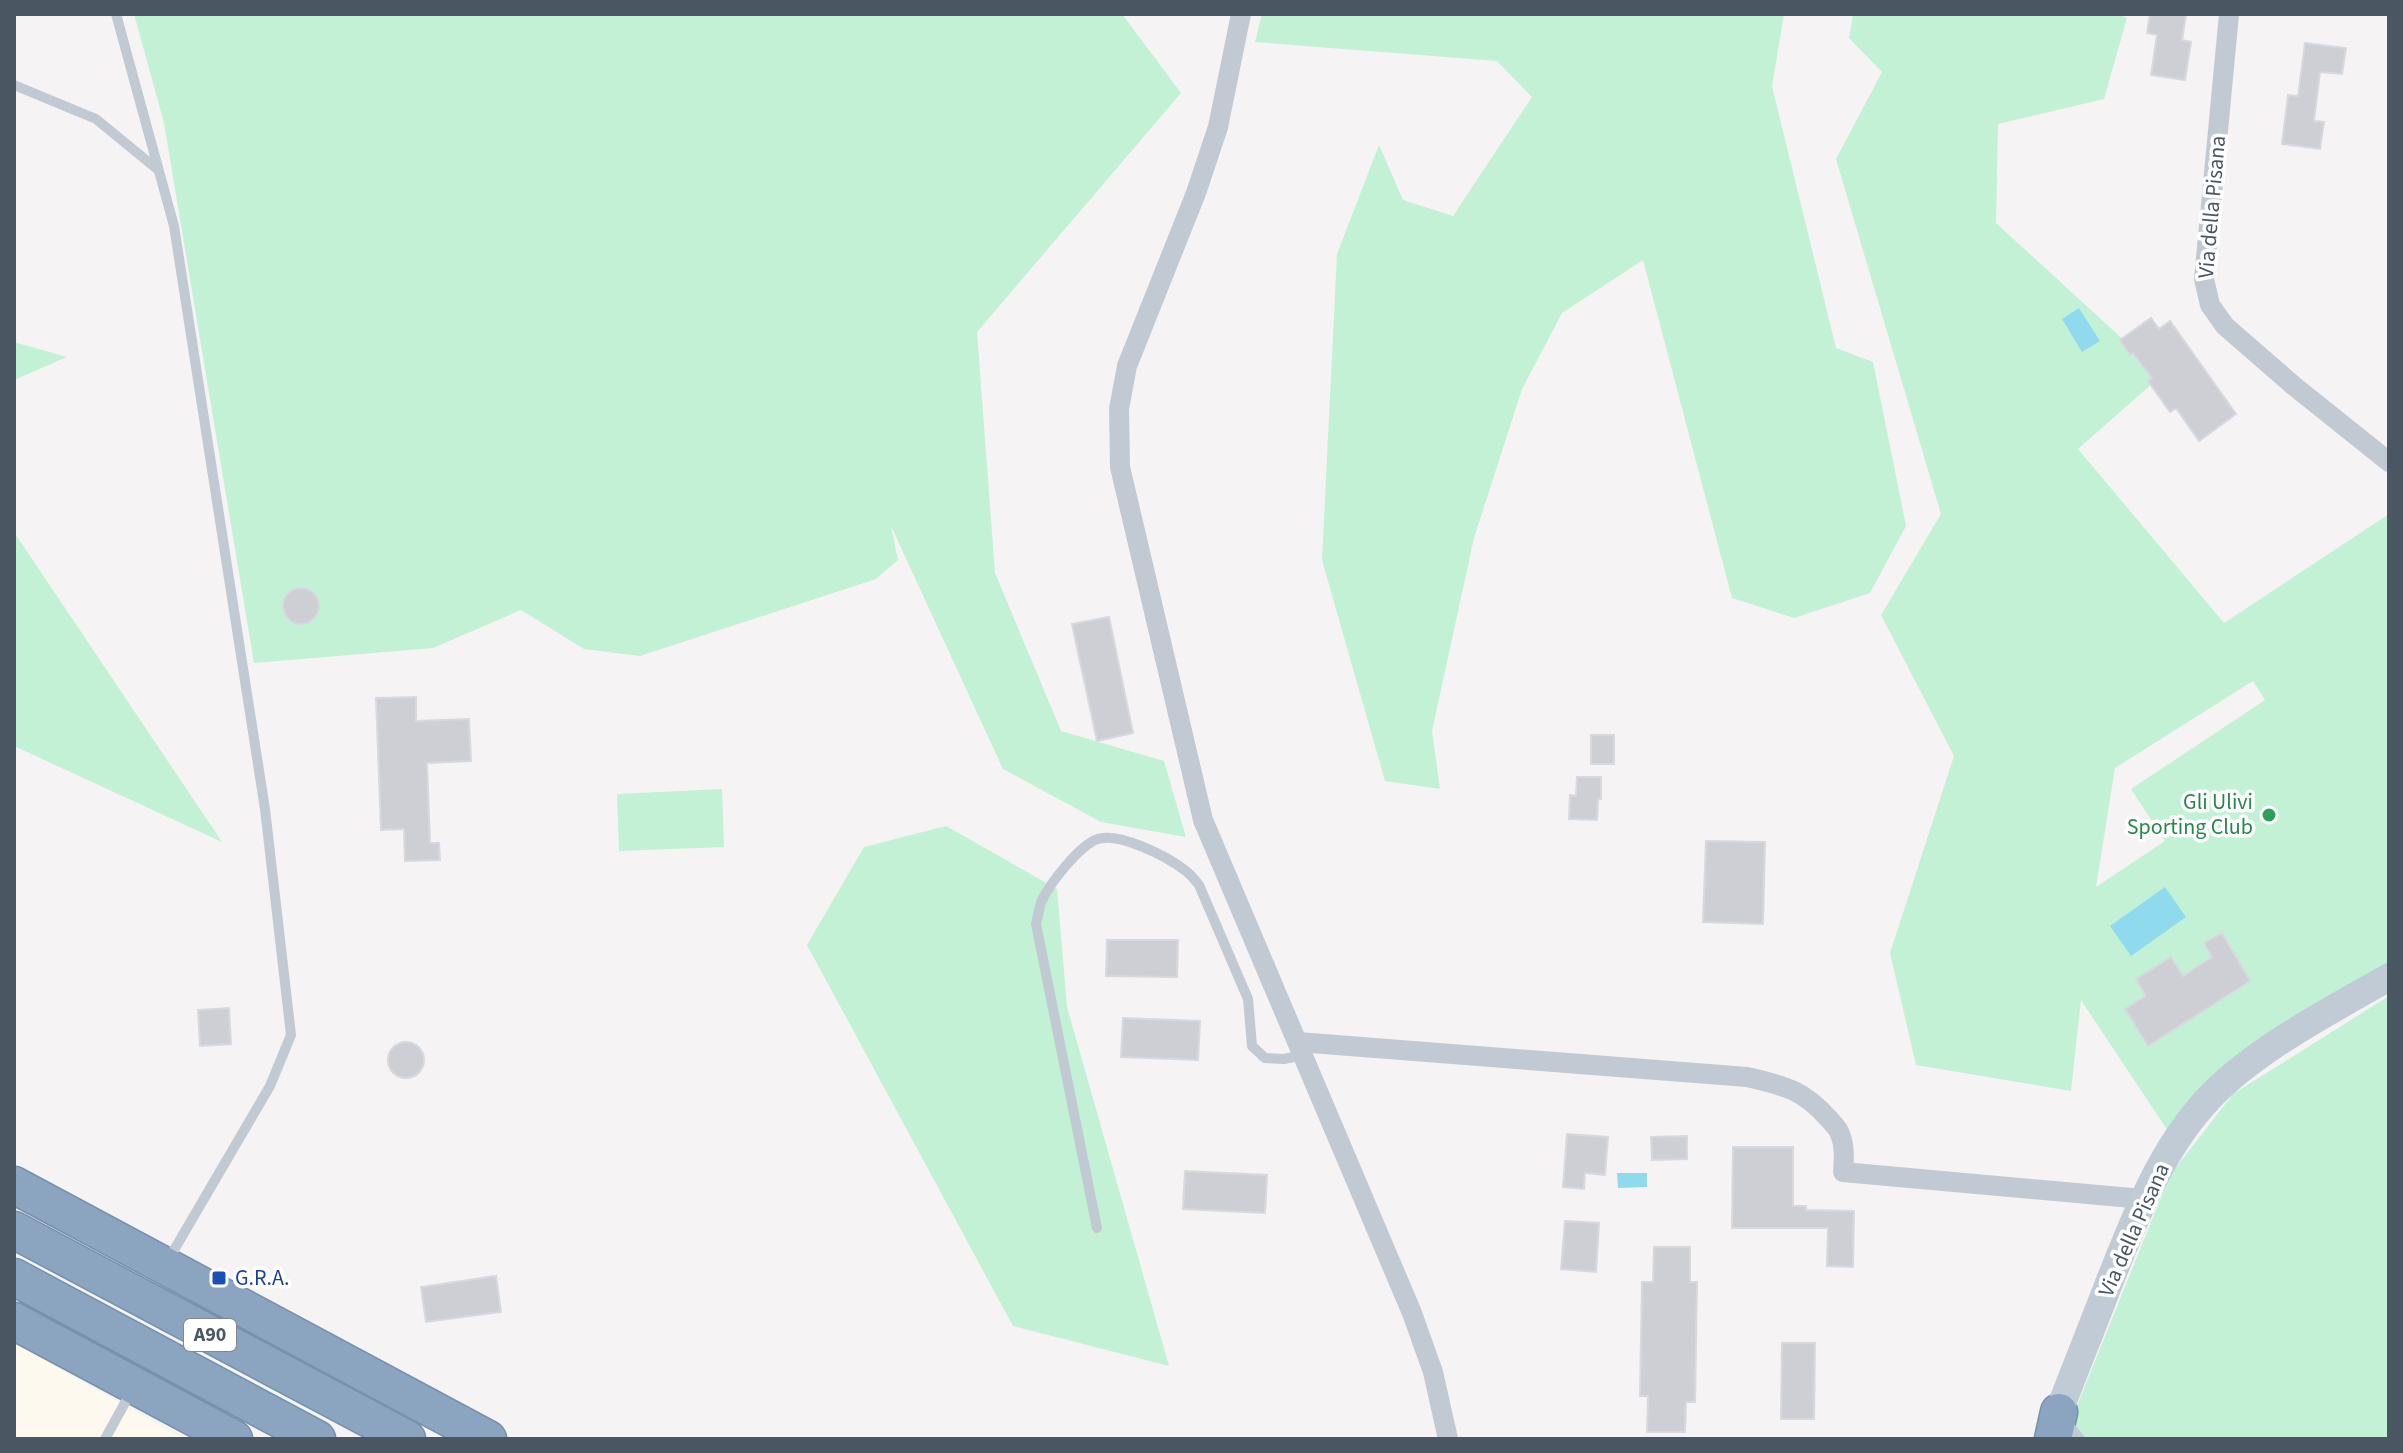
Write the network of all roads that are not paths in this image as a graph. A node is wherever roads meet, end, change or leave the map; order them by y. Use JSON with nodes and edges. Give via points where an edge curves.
{"nodes":[{"id":1,"x":116,"y":14,"type":"edge"},
{"id":2,"x":1241,"y":14,"type":"edge"},
{"id":3,"x":2229,"y":14,"type":"edge"},
{"id":4,"x":14,"y":85,"type":"edge"},
{"id":5,"x":159,"y":171,"type":"junction"},
{"id":6,"x":2389,"y":462,"type":"edge"},
{"id":7,"x":2389,"y":977,"type":"edge"},
{"id":8,"x":1300,"y":1048,"type":"junction"},
{"id":9,"x":14,"y":1185,"type":"edge"},
{"id":10,"x":2143,"y":1199,"type":"junction"},
{"id":11,"x":1097,"y":1228,"type":"dead end"},
{"id":12,"x":14,"y":1230,"type":"edge"},
{"id":13,"x":164,"y":1267,"type":"junction"},
{"id":14,"x":14,"y":1277,"type":"edge"},
{"id":15,"x":14,"y":1321,"type":"edge"},
{"id":16,"x":135,"y":1385,"type":"junction"},
{"id":17,"x":2060,"y":1432,"type":"edge"},
{"id":18,"x":105,"y":1439,"type":"edge"},
{"id":19,"x":234,"y":1439,"type":"edge"},
{"id":20,"x":317,"y":1439,"type":"edge"},
{"id":21,"x":407,"y":1439,"type":"edge"},
{"id":22,"x":488,"y":1439,"type":"edge"},
{"id":23,"x":1448,"y":1439,"type":"edge"}],
"edges":[{"from":1,"to":5,"type":"lane"},
{"from":2,"to":8,"type":"street","via":[[1218,127],[1127,366],[1119,409],[1120,467],[1203,820]]},
{"from":3,"to":6,"type":"street","name":"Via della Pisana","via":[[2205,265],[2207,299],[2225,326]]},
{"from":4,"to":5,"type":"lane","via":[[96,119]]},
{"from":5,"to":13,"type":"lane","via":[[174,226],[263,794],[291,1035],[270,1086]]},
{"from":7,"to":10,"type":"main road","name":"Via della Pisana","via":[[2268,1050],[2220,1088],[2175,1142]]},
{"from":8,"to":10,"type":"street","via":[[1747,1077],[1796,1091],[1825,1115],[1840,1131],[1843,1172]]},
{"from":8,"to":11,"type":"lane","via":[[1284,1059],[1265,1058],[1252,1046],[1248,999],[1199,885],[1186,871],[1115,837],[1096,840],[1080,853],[1042,900],[1036,924]]},
{"from":8,"to":23,"type":"street","via":[[1412,1313]]},
{"from":9,"to":13,"type":"highway"},
{"from":10,"to":17,"type":"main road","name":"Via della Pisana"},
{"from":12,"to":21,"type":"highway","number":"A90"},
{"from":13,"to":22,"type":"highway"},
{"from":14,"to":20,"type":"highway","number":"A90"},
{"from":15,"to":16,"type":"highway"},
{"from":16,"to":18,"type":"lane"},
{"from":16,"to":19,"type":"highway"}]}
